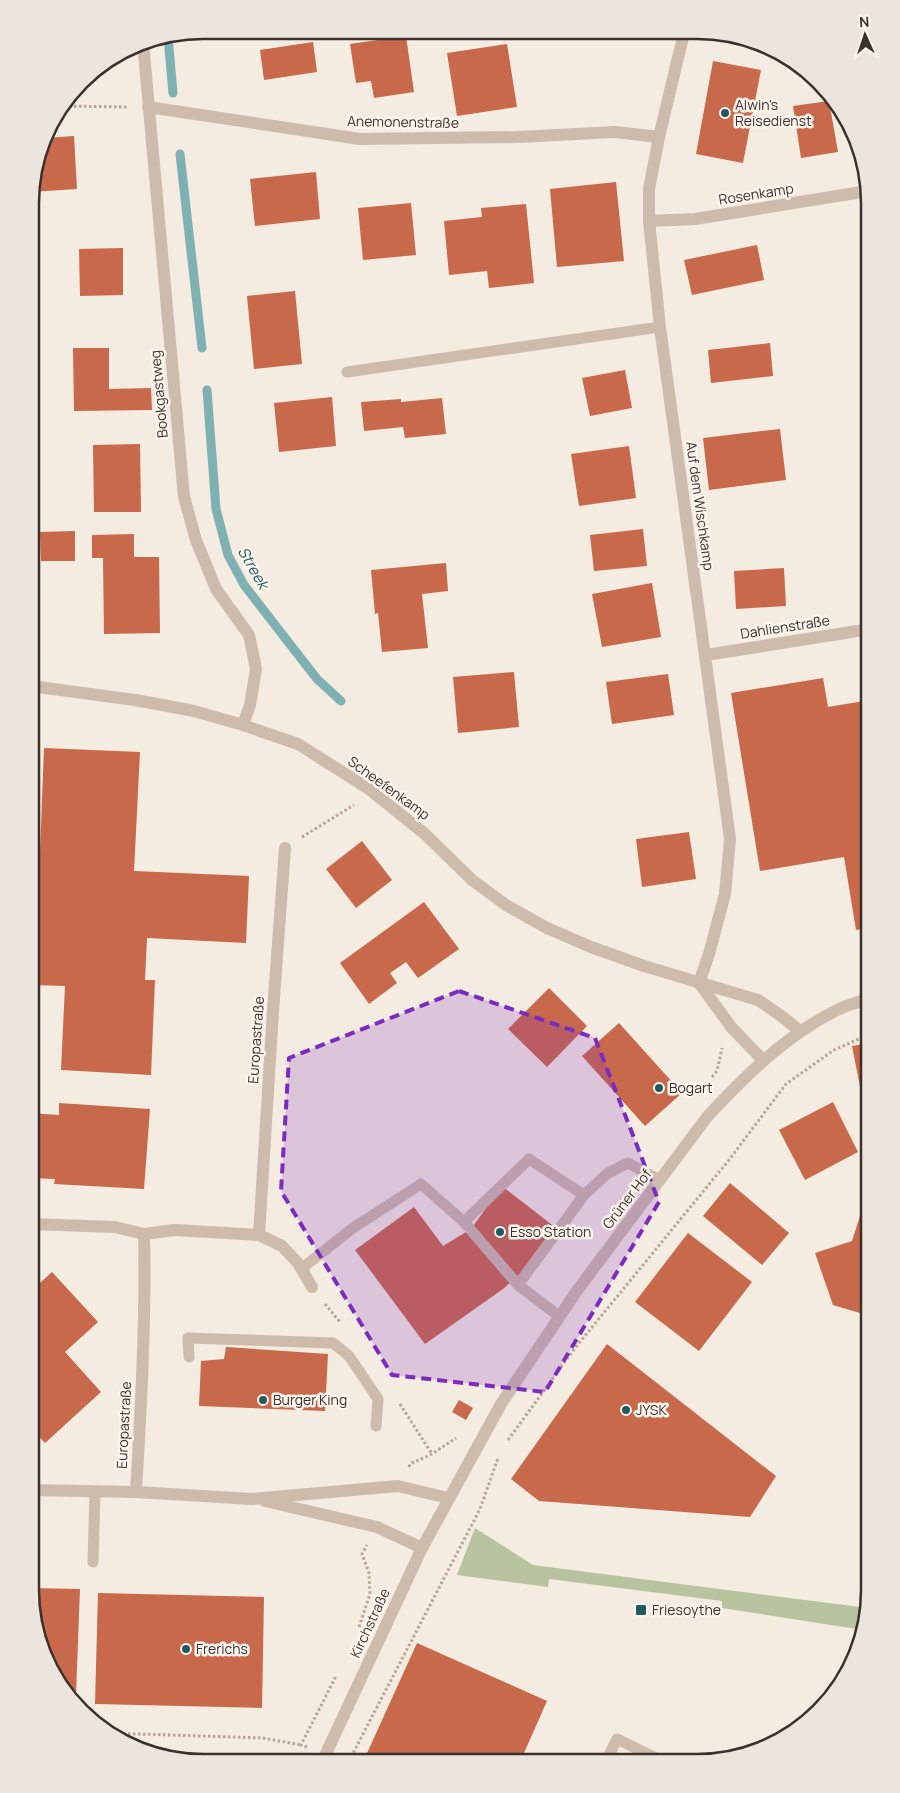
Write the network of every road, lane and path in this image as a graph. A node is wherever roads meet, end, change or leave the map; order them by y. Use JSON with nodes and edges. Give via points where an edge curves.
{"nodes":[{"id":1,"x":683,"y":39,"type":"edge"},
{"id":2,"x":144,"y":50,"type":"edge"},
{"id":3,"x":71,"y":106,"type":"edge"},
{"id":4,"x":148,"y":107,"type":"junction"},
{"id":5,"x":659,"y":137,"type":"junction"},
{"id":6,"x":861,"y":191,"type":"edge"},
{"id":7,"x":649,"y":221,"type":"junction"},
{"id":8,"x":660,"y":327,"type":"junction"},
{"id":9,"x":347,"y":372,"type":"dead end"},
{"id":10,"x":861,"y":630,"type":"edge"},
{"id":11,"x":706,"y":655,"type":"junction"},
{"id":12,"x":39,"y":687,"type":"edge"},
{"id":13,"x":243,"y":725,"type":"junction"},
{"id":14,"x":369,"y":789,"type":"junction"},
{"id":15,"x":285,"y":848,"type":"joint"},
{"id":16,"x":699,"y":983,"type":"junction"},
{"id":17,"x":861,"y":1001,"type":"edge"},
{"id":18,"x":800,"y":1031,"type":"junction"},
{"id":19,"x":861,"y":1038,"type":"edge"},
{"id":20,"x":763,"y":1060,"type":"junction"},
{"id":21,"x":660,"y":1180,"type":"junction"},
{"id":22,"x":584,"y":1195,"type":"junction"},
{"id":23,"x":464,"y":1222,"type":"junction"},
{"id":24,"x":39,"y":1224,"type":"edge"},
{"id":25,"x":144,"y":1234,"type":"junction"},
{"id":26,"x":259,"y":1235,"type":"junction"},
{"id":27,"x":301,"y":1269,"type":"junction"},
{"id":28,"x":518,"y":1285,"type":"junction"},
{"id":29,"x":312,"y":1287,"type":"dead end"},
{"id":30,"x":559,"y":1316,"type":"junction"},
{"id":31,"x":189,"y":1357,"type":"dead end"},
{"id":32,"x":376,"y":1426,"type":"dead end"},
{"id":33,"x":507,"y":1441,"type":"dead end"},
{"id":34,"x":501,"y":1449,"type":"dead end"},
{"id":35,"x":39,"y":1490,"type":"edge"},
{"id":36,"x":95,"y":1492,"type":"junction"},
{"id":37,"x":136,"y":1492,"type":"junction"},
{"id":38,"x":448,"y":1498,"type":"junction"},
{"id":39,"x":252,"y":1499,"type":"junction"},
{"id":40,"x":422,"y":1548,"type":"junction"},
{"id":41,"x":93,"y":1562,"type":"dead end"},
{"id":42,"x":124,"y":1734,"type":"edge"},
{"id":43,"x":301,"y":1745,"type":"dead end"},
{"id":44,"x":326,"y":1754,"type":"edge"},
{"id":45,"x":352,"y":1754,"type":"edge"},
{"id":46,"x":610,"y":1754,"type":"edge"},
{"id":47,"x":648,"y":1754,"type":"edge"}],
"edges":[{"from":1,"to":5,"type":"street","name":"Auf dem Wischkamp"},
{"from":2,"to":4,"type":"street","name":"Bookgastweg"},
{"from":3,"to":4,"type":"path"},
{"from":4,"to":5,"type":"street","name":"Anemonenstraße","via":[[360,139],[615,132]]},
{"from":4,"to":13,"type":"street","name":"Bookgastweg","via":[[184,497],[196,540],[216,589],[249,635],[256,669]]},
{"from":5,"to":7,"type":"street","name":"Auf dem Wischkamp","via":[[649,189]]},
{"from":6,"to":7,"type":"street","name":"Rosenkamp","via":[[695,219]]},
{"from":7,"to":8,"type":"street","name":"Auf dem Wischkamp"},
{"from":8,"to":9,"type":"lane"},
{"from":8,"to":11,"type":"street","name":"Auf dem Wischkamp"},
{"from":10,"to":11,"type":"street","name":"Dahlienstraße"},
{"from":11,"to":16,"type":"street","name":"Auf dem Wischkamp","via":[[730,839],[725,894]]},
{"from":12,"to":13,"type":"street","name":"Scheefenkamp","via":[[194,711]]},
{"from":13,"to":14,"type":"street","name":"Scheefenkamp","via":[[298,744]]},
{"from":14,"to":15,"type":"path","via":[[356,804]]},
{"from":14,"to":16,"type":"street","name":"Scheefenkamp","via":[[425,834],[472,880],[506,905],[591,947]]},
{"from":15,"to":26,"type":"street","name":"Europastraße"},
{"from":16,"to":18,"type":"street","name":"Scheefenkamp","via":[[758,1000]]},
{"from":16,"to":20,"type":"street","via":[[732,1028]]},
{"from":17,"to":18,"type":"street","name":"Grüner Hof","via":[[839,1009]]},
{"from":18,"to":20,"type":"street","name":"Grüner Hof"},
{"from":19,"to":33,"type":"path","via":[[834,1050],[786,1084],[729,1160],[575,1348]]},
{"from":20,"to":21,"type":"street","name":"Grüner Hof","via":[[707,1117]]},
{"from":21,"to":22,"type":"lane","via":[[628,1163],[608,1173]]},
{"from":21,"to":30,"type":"street","name":"Grüner Hof"},
{"from":22,"to":23,"type":"lane","via":[[529,1159]]},
{"from":22,"to":28,"type":"lane"},
{"from":23,"to":27,"type":"lane","via":[[421,1184],[353,1228]]},
{"from":23,"to":28,"type":"lane"},
{"from":24,"to":25,"type":"street","via":[[115,1227]]},
{"from":25,"to":26,"type":"street","via":[[174,1230]]},
{"from":25,"to":37,"type":"street","name":"Europastraße"},
{"from":26,"to":27,"type":"street","via":[[282,1246]]},
{"from":27,"to":29,"type":"street"},
{"from":28,"to":30,"type":"lane"},
{"from":30,"to":38,"type":"street","name":"Grüner Hof","via":[[501,1404]]},
{"from":31,"to":32,"type":"lane","via":[[188,1338],[333,1343],[349,1356],[378,1400]]},
{"from":34,"to":45,"type":"path","via":[[480,1509]]},
{"from":35,"to":36,"type":"street"},
{"from":36,"to":37,"type":"street"},
{"from":36,"to":41,"type":"lane"},
{"from":37,"to":39,"type":"street"},
{"from":38,"to":39,"type":"street","via":[[398,1486]]},
{"from":38,"to":40,"type":"street","name":"Kirchstraße"},
{"from":39,"to":40,"type":"street","via":[[377,1527]]},
{"from":40,"to":44,"type":"street","name":"Kirchstraße"},
{"from":42,"to":43,"type":"path","via":[[263,1738]]},
{"from":46,"to":47,"type":"lane","via":[[617,1739]]}]}
